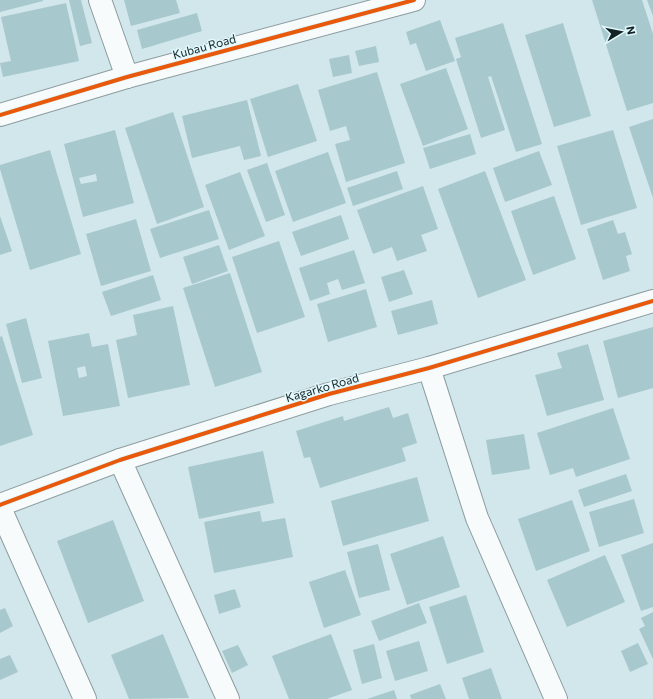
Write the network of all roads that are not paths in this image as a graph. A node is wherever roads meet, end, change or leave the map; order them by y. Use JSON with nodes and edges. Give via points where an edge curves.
{"nodes":[{"id":1,"x":100,"y":0,"type":"edge"},
{"id":2,"x":414,"y":0,"type":"edge"},
{"id":3,"x":127,"y":77,"type":"junction"},
{"id":4,"x":0,"y":115,"type":"edge"},
{"id":5,"x":653,"y":301,"type":"edge"},
{"id":6,"x":429,"y":368,"type":"junction"},
{"id":7,"x":120,"y":460,"type":"junction"},
{"id":8,"x":0,"y":505,"type":"edge"},
{"id":9,"x":0,"y":508,"type":"edge"},
{"id":10,"x":85,"y":699,"type":"edge"},
{"id":11,"x":228,"y":699,"type":"edge"},
{"id":12,"x":556,"y":699,"type":"edge"}],
"edges":[{"from":1,"to":3,"type":"street"},
{"from":2,"to":3,"type":"street","name":"Kubau Road"},
{"from":3,"to":4,"type":"street","name":"Kubau Road"},
{"from":5,"to":6,"type":"street","name":"Kagarko Road"},
{"from":6,"to":7,"type":"street","name":"Kagarko Road","via":[[329,394]]},
{"from":6,"to":12,"type":"street","via":[[477,518]]},
{"from":7,"to":8,"type":"street","name":"Kagarko Road"},
{"from":7,"to":11,"type":"street"},
{"from":9,"to":10,"type":"street"}]}
